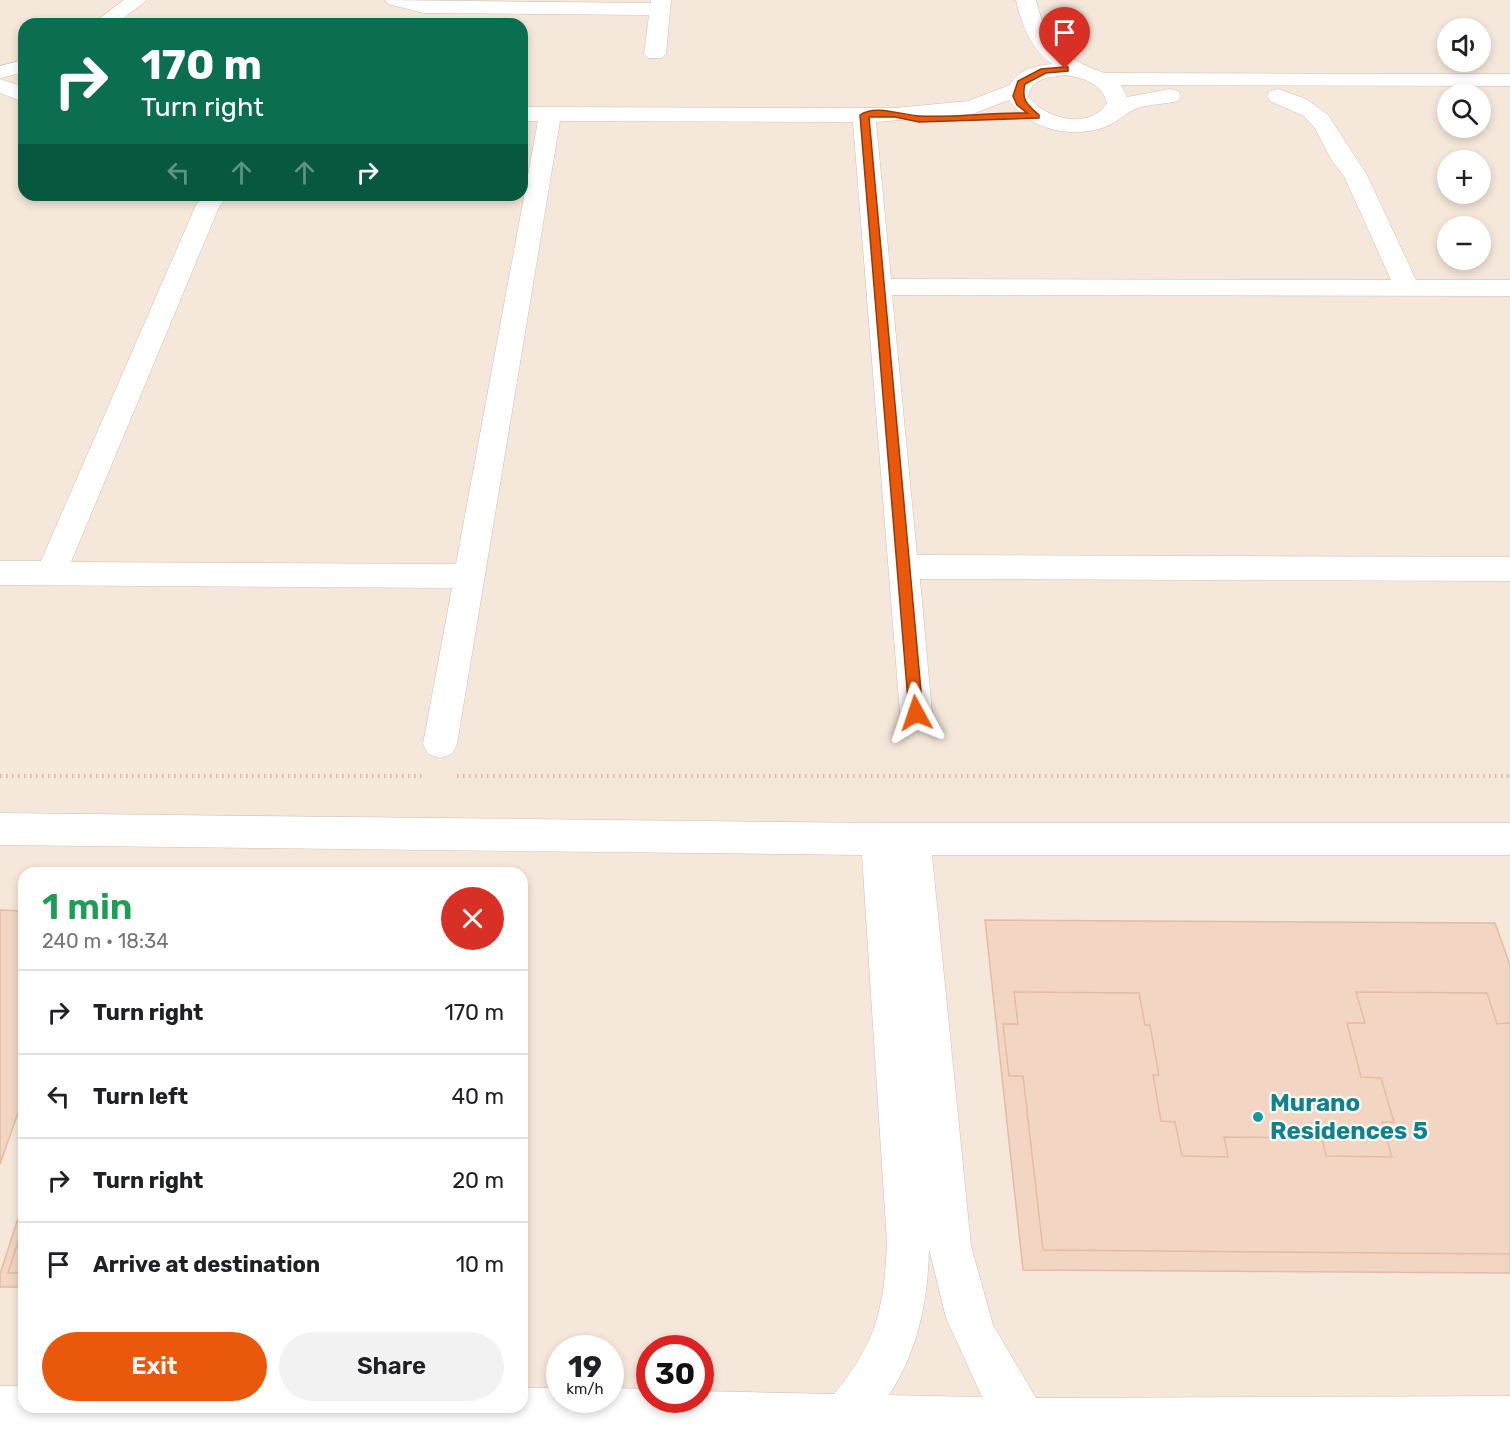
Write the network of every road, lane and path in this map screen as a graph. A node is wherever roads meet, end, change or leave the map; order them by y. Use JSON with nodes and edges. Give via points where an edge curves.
{"nodes":[{"id":1,"x":136,"y":0,"type":"edge"},
{"id":2,"x":395,"y":0,"type":"edge"},
{"id":3,"x":660,"y":4,"type":"edge"},
{"id":4,"x":1020,"y":5,"type":"edge"},
{"id":5,"x":110,"y":18,"type":"edge"},
{"id":6,"x":655,"y":54,"type":"dead end"},
{"id":7,"x":18,"y":68,"type":"edge"},
{"id":8,"x":1076,"y":70,"type":"junction"},
{"id":9,"x":0,"y":72,"type":"edge"},
{"id":10,"x":1035,"y":74,"type":"junction"},
{"id":11,"x":1102,"y":80,"type":"junction"},
{"id":12,"x":1510,"y":80,"type":"edge"},
{"id":13,"x":0,"y":85,"type":"edge"},
{"id":14,"x":1018,"y":89,"type":"junction"},
{"id":15,"x":1278,"y":96,"type":"junction"},
{"id":16,"x":1491,"y":96,"type":"edge"},
{"id":17,"x":1510,"y":96,"type":"edge"},
{"id":18,"x":1437,"y":97,"type":"edge"},
{"id":19,"x":1345,"y":102,"type":"junction"},
{"id":20,"x":18,"y":106,"type":"edge"},
{"id":21,"x":1116,"y":109,"type":"junction"},
{"id":22,"x":528,"y":114,"type":"edge"},
{"id":23,"x":550,"y":114,"type":"junction"},
{"id":24,"x":864,"y":115,"type":"junction"},
{"id":25,"x":895,"y":115,"type":"junction"},
{"id":26,"x":1036,"y":117,"type":"junction"},
{"id":27,"x":1355,"y":175,"type":"junction"},
{"id":28,"x":210,"y":201,"type":"edge"},
{"id":29,"x":879,"y":287,"type":"junction"},
{"id":30,"x":1407,"y":288,"type":"junction"},
{"id":31,"x":1510,"y":288,"type":"edge"},
{"id":32,"x":904,"y":567,"type":"junction"},
{"id":33,"x":1510,"y":569,"type":"edge"},
{"id":34,"x":0,"y":573,"type":"edge"},
{"id":35,"x":51,"y":573,"type":"junction"},
{"id":36,"x":469,"y":576,"type":"junction"},
{"id":37,"x":916,"y":713,"type":"dead end"},
{"id":38,"x":440,"y":744,"type":"dead end"},
{"id":39,"x":0,"y":776,"type":"edge"},
{"id":40,"x":423,"y":776,"type":"dead end"},
{"id":41,"x":447,"y":776,"type":"dead end"},
{"id":42,"x":1510,"y":776,"type":"edge"},
{"id":43,"x":0,"y":829,"type":"edge"},
{"id":44,"x":896,"y":839,"type":"junction"},
{"id":45,"x":1510,"y":839,"type":"edge"},
{"id":46,"x":0,"y":1409,"type":"edge"},
{"id":47,"x":18,"y":1409,"type":"edge"},
{"id":48,"x":205,"y":1413,"type":"edge"},
{"id":49,"x":845,"y":1416,"type":"junction"},
{"id":50,"x":1510,"y":1419,"type":"edge"},
{"id":51,"x":616,"y":1421,"type":"edge"},
{"id":52,"x":1024,"y":1421,"type":"junction"}],
"edges":[{"from":1,"to":5,"type":"street"},
{"from":2,"to":3,"type":"street","via":[[424,7]]},
{"from":3,"to":6,"type":"street"},
{"from":4,"to":8,"type":"street","via":[[1043,46]]},
{"from":4,"to":10,"type":"street"},
{"from":7,"to":9,"type":"street"},
{"from":8,"to":10,"type":"street","via":[[1054,69]]},
{"from":8,"to":11,"type":"street"},
{"from":10,"to":14,"type":"street"},
{"from":11,"to":12,"type":"street"},
{"from":11,"to":21,"type":"street","via":[[1115,90]]},
{"from":13,"to":20,"type":"street"},
{"from":14,"to":25,"type":"street","via":[[972,107]]},
{"from":14,"to":26,"type":"street","via":[[1021,104]]},
{"from":15,"to":19,"type":"street"},
{"from":15,"to":21,"type":"street","via":[[1168,96]]},
{"from":15,"to":27,"type":"street","via":[[1319,115],[1342,160]]},
{"from":16,"to":17,"type":"street"},
{"from":18,"to":19,"type":"street"},
{"from":19,"to":27,"type":"street","via":[[1336,116],[1355,161]]},
{"from":21,"to":26,"type":"street","via":[[1102,121],[1077,126]]},
{"from":22,"to":23,"type":"street"},
{"from":23,"to":24,"type":"street"},
{"from":23,"to":36,"type":"street"},
{"from":24,"to":25,"type":"street"},
{"from":24,"to":29,"type":"street"},
{"from":25,"to":26,"type":"street","via":[[919,119]]},
{"from":27,"to":30,"type":"street"},
{"from":28,"to":35,"type":"street"},
{"from":29,"to":30,"type":"street"},
{"from":29,"to":32,"type":"street"},
{"from":30,"to":31,"type":"street"},
{"from":32,"to":33,"type":"street"},
{"from":32,"to":37,"type":"street"},
{"from":34,"to":35,"type":"street"},
{"from":35,"to":36,"type":"street"},
{"from":36,"to":38,"type":"street"},
{"from":39,"to":40,"type":"path"},
{"from":41,"to":42,"type":"path"},
{"from":43,"to":44,"type":"street"},
{"from":44,"to":45,"type":"street"},
{"from":44,"to":49,"type":"street","via":[[908,1280],[902,1318],[889,1354],[869,1388]]},
{"from":44,"to":52,"type":"street","via":[[958,1291],[988,1366]]},
{"from":46,"to":47,"type":"street"},
{"from":48,"to":51,"type":"street"},
{"from":49,"to":51,"type":"street"},
{"from":49,"to":52,"type":"street"},
{"from":50,"to":52,"type":"street"}]}
